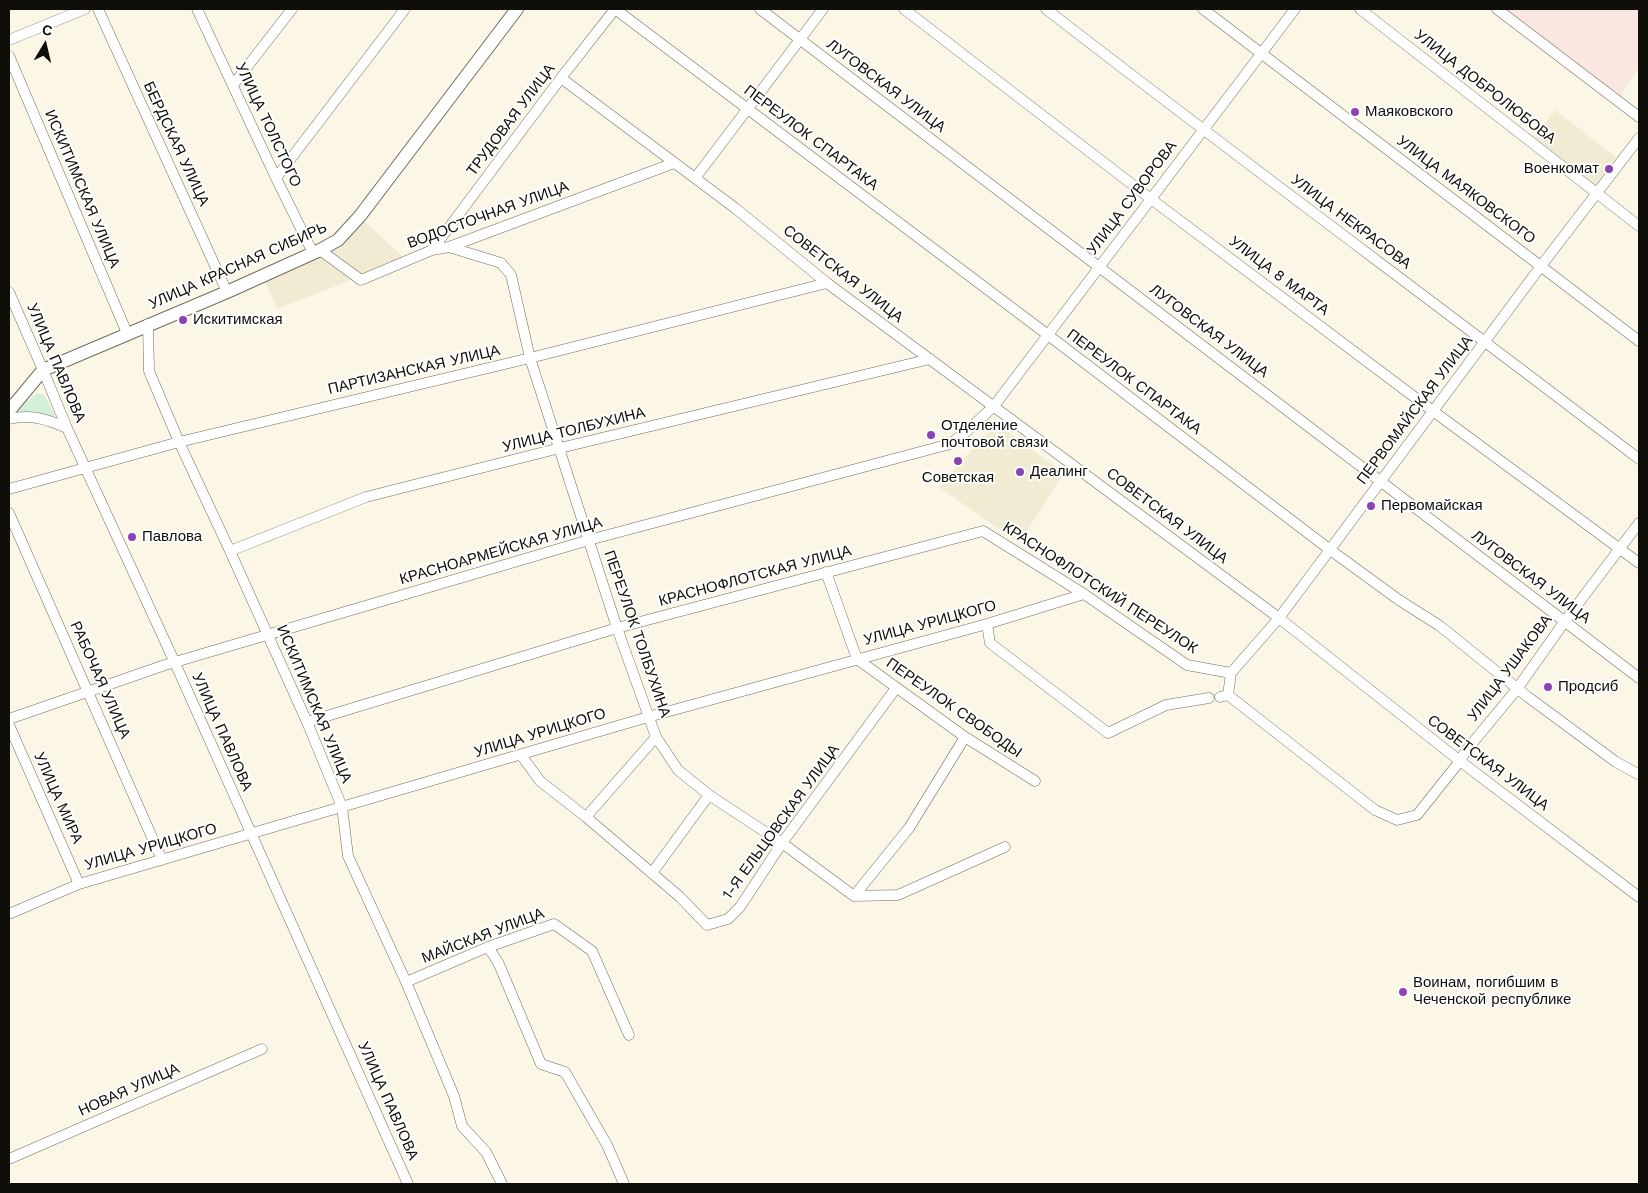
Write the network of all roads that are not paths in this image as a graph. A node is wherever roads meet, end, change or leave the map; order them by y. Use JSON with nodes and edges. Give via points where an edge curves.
{"nodes":[{"id":1,"x":85,"y":9,"type":"edge"},
{"id":2,"x":98,"y":9,"type":"edge"},
{"id":3,"x":197,"y":9,"type":"edge"},
{"id":4,"x":292,"y":9,"type":"edge"},
{"id":5,"x":405,"y":9,"type":"edge"},
{"id":6,"x":517,"y":9,"type":"edge"},
{"id":7,"x":615,"y":9,"type":"edge"},
{"id":8,"x":760,"y":9,"type":"edge"},
{"id":9,"x":824,"y":9,"type":"edge"},
{"id":10,"x":904,"y":9,"type":"edge"},
{"id":11,"x":1046,"y":9,"type":"edge"},
{"id":12,"x":1203,"y":9,"type":"edge"},
{"id":13,"x":1294,"y":9,"type":"edge"},
{"id":14,"x":1360,"y":9,"type":"edge"},
{"id":15,"x":1497,"y":9,"type":"edge"},
{"id":16,"x":9,"y":40,"type":"edge"},
{"id":17,"x":800,"y":40,"type":"junction"},
{"id":18,"x":1261,"y":52,"type":"junction"},
{"id":19,"x":9,"y":56,"type":"edge"},
{"id":20,"x":561,"y":78,"type":"junction"},
{"id":21,"x":233,"y":85,"type":"junction"},
{"id":22,"x":748,"y":109,"type":"junction"},
{"id":23,"x":1639,"y":118,"type":"edge"},
{"id":24,"x":1202,"y":130,"type":"junction"},
{"id":25,"x":1639,"y":138,"type":"edge"},
{"id":26,"x":674,"y":162,"type":"junction"},
{"id":27,"x":276,"y":178,"type":"junction"},
{"id":28,"x":696,"y":178,"type":"junction"},
{"id":29,"x":1597,"y":194,"type":"junction"},
{"id":30,"x":1151,"y":198,"type":"junction"},
{"id":31,"x":1639,"y":226,"type":"edge"},
{"id":32,"x":449,"y":247,"type":"junction"},
{"id":33,"x":432,"y":250,"type":"junction"},
{"id":34,"x":317,"y":251,"type":"junction"},
{"id":35,"x":1541,"y":266,"type":"junction"},
{"id":36,"x":1099,"y":267,"type":"junction"},
{"id":37,"x":827,"y":283,"type":"junction"},
{"id":38,"x":9,"y":292,"type":"edge"},
{"id":39,"x":227,"y":292,"type":"junction"},
{"id":40,"x":148,"y":324,"type":"junction"},
{"id":41,"x":127,"y":333,"type":"junction"},
{"id":42,"x":1048,"y":335,"type":"junction"},
{"id":43,"x":1486,"y":341,"type":"junction"},
{"id":44,"x":1639,"y":341,"type":"edge"},
{"id":45,"x":530,"y":358,"type":"junction"},
{"id":46,"x":930,"y":359,"type":"junction"},
{"id":47,"x":43,"y":370,"type":"junction"},
{"id":48,"x":994,"y":406,"type":"junction"},
{"id":49,"x":9,"y":410,"type":"edge"},
{"id":50,"x":1433,"y":411,"type":"junction"},
{"id":51,"x":9,"y":419,"type":"edge"},
{"id":52,"x":67,"y":428,"type":"junction"},
{"id":53,"x":178,"y":442,"type":"junction"},
{"id":54,"x":560,"y":448,"type":"junction"},
{"id":55,"x":1639,"y":460,"type":"edge"},
{"id":56,"x":86,"y":469,"type":"junction"},
{"id":57,"x":1380,"y":481,"type":"junction"},
{"id":58,"x":9,"y":489,"type":"edge"},
{"id":59,"x":9,"y":513,"type":"edge"},
{"id":60,"x":1639,"y":523,"type":"edge"},
{"id":61,"x":983,"y":531,"type":"joint"},
{"id":62,"x":589,"y":540,"type":"junction"},
{"id":63,"x":1620,"y":548,"type":"junction"},
{"id":64,"x":1329,"y":549,"type":"junction"},
{"id":65,"x":230,"y":550,"type":"junction"},
{"id":66,"x":1639,"y":563,"type":"edge"},
{"id":67,"x":826,"y":572,"type":"junction"},
{"id":68,"x":1084,"y":594,"type":"junction"},
{"id":69,"x":1279,"y":618,"type":"junction"},
{"id":70,"x":1565,"y":621,"type":"junction"},
{"id":71,"x":987,"y":624,"type":"junction"},
{"id":72,"x":617,"y":628,"type":"junction"},
{"id":73,"x":268,"y":636,"type":"junction"},
{"id":74,"x":857,"y":659,"type":"junction"},
{"id":75,"x":175,"y":662,"type":"junction"},
{"id":76,"x":1232,"y":673,"type":"junction"},
{"id":77,"x":1639,"y":678,"type":"edge"},
{"id":78,"x":896,"y":688,"type":"junction"},
{"id":79,"x":1517,"y":688,"type":"junction"},
{"id":80,"x":89,"y":691,"type":"junction"},
{"id":81,"x":1209,"y":698,"type":"dead end"},
{"id":82,"x":648,"y":717,"type":"junction"},
{"id":83,"x":9,"y":719,"type":"edge"},
{"id":84,"x":307,"y":722,"type":"junction"},
{"id":85,"x":9,"y":725,"type":"edge"},
{"id":86,"x":656,"y":737,"type":"junction"},
{"id":87,"x":965,"y":737,"type":"junction"},
{"id":88,"x":521,"y":755,"type":"junction"},
{"id":89,"x":1460,"y":761,"type":"junction"},
{"id":90,"x":1638,"y":774,"type":"edge"},
{"id":91,"x":1035,"y":781,"type":"dead end"},
{"id":92,"x":709,"y":795,"type":"junction"},
{"id":93,"x":342,"y":808,"type":"junction"},
{"id":94,"x":586,"y":817,"type":"junction"},
{"id":95,"x":252,"y":833,"type":"junction"},
{"id":96,"x":782,"y":843,"type":"junction"},
{"id":97,"x":1005,"y":847,"type":"dead end"},
{"id":98,"x":162,"y":860,"type":"junction"},
{"id":99,"x":652,"y":873,"type":"junction"},
{"id":100,"x":79,"y":884,"type":"junction"},
{"id":101,"x":854,"y":896,"type":"junction"},
{"id":102,"x":1639,"y":897,"type":"edge"},
{"id":103,"x":9,"y":914,"type":"edge"},
{"id":104,"x":488,"y":947,"type":"junction"},
{"id":105,"x":406,"y":982,"type":"junction"},
{"id":106,"x":629,"y":1035,"type":"dead end"},
{"id":107,"x":262,"y":1049,"type":"dead end"},
{"id":108,"x":9,"y":1160,"type":"edge"},
{"id":109,"x":408,"y":1184,"type":"edge"},
{"id":110,"x":502,"y":1184,"type":"edge"},
{"id":111,"x":624,"y":1184,"type":"edge"}],
"edges":[{"from":1,"to":16,"type":"street"},
{"from":2,"to":39,"type":"street","name":"БЕРДСКАЯ УЛИЦА"},
{"from":3,"to":21,"type":"street","name":"УЛИЦА ТОЛСТОГО"},
{"from":4,"to":21,"type":"street"},
{"from":5,"to":27,"type":"street"},
{"from":6,"to":34,"type":"main road","name":"УЛИЦА КРАСНАЯ СИБИРЬ","via":[[360,216],[338,240]]},
{"from":7,"to":20,"type":"street","name":"ТРУДОВАЯ УЛИЦА"},
{"from":7,"to":22,"type":"street","name":"ПЕРЕУЛОК СПАРТАКА"},
{"from":8,"to":17,"type":"street","name":"ЛУГОВСКАЯ УЛИЦА"},
{"from":9,"to":17,"type":"street"},
{"from":10,"to":30,"type":"street","name":"УЛИЦА 8 МАРТА"},
{"from":11,"to":24,"type":"street","name":"УЛИЦА НЕКРАСОВА"},
{"from":12,"to":18,"type":"street","name":"УЛИЦА МАЯКОВСКОГО"},
{"from":13,"to":18,"type":"street","name":"УЛИЦА СУВОРОВА"},
{"from":14,"to":29,"type":"street","name":"УЛИЦА ДОБРОЛЮБОВА"},
{"from":15,"to":23,"type":"street"},
{"from":17,"to":22,"type":"street"},
{"from":17,"to":36,"type":"street","name":"ЛУГОВСКАЯ УЛИЦА"},
{"from":18,"to":24,"type":"street","name":"УЛИЦА СУВОРОВА"},
{"from":18,"to":35,"type":"street","name":"УЛИЦА МАЯКОВСКОГО"},
{"from":19,"to":41,"type":"street","name":"ИСКИТИМСКАЯ УЛИЦА"},
{"from":20,"to":26,"type":"street","name":"СОВЕТСКАЯ УЛИЦА"},
{"from":20,"to":33,"type":"street","name":"ТРУДОВАЯ УЛИЦА"},
{"from":21,"to":27,"type":"street","name":"УЛИЦА ТОЛСТОГО"},
{"from":22,"to":28,"type":"street"},
{"from":22,"to":42,"type":"street","name":"ПЕРЕУЛОК СПАРТАКА"},
{"from":24,"to":30,"type":"street","name":"УЛИЦА СУВОРОВА"},
{"from":24,"to":43,"type":"street","name":"УЛИЦА НЕКРАСОВА"},
{"from":25,"to":29,"type":"street","name":"ПЕРВОМАЙСКАЯ УЛИЦА"},
{"from":26,"to":28,"type":"street","name":"СОВЕТСКАЯ УЛИЦА"},
{"from":26,"to":32,"type":"street","name":"ВОДОСТОЧНАЯ УЛИЦА"},
{"from":27,"to":34,"type":"street","name":"УЛИЦА ТОЛСТОГО"},
{"from":28,"to":37,"type":"street","name":"СОВЕТСКАЯ УЛИЦА"},
{"from":29,"to":31,"type":"street","name":"УЛИЦА ДОБРОЛЮБОВА"},
{"from":29,"to":35,"type":"street","name":"ПЕРВОМАЙСКАЯ УЛИЦА"},
{"from":30,"to":36,"type":"street","name":"УЛИЦА СУВОРОВА"},
{"from":30,"to":50,"type":"street","name":"УЛИЦА 8 МАРТА"},
{"from":32,"to":33,"type":"street","name":"ВОДОСТОЧНАЯ УЛИЦА"},
{"from":32,"to":45,"type":"street","name":"ПЕРЕУЛОК ТОЛБУХИНА","via":[[501,263],[511,275]]},
{"from":33,"to":34,"type":"street","name":"ВОДОСТОЧНАЯ УЛИЦА","via":[[361,280]]},
{"from":34,"to":39,"type":"main road","name":"УЛИЦА КРАСНАЯ СИБИРЬ"},
{"from":35,"to":43,"type":"street","name":"ПЕРВОМАЙСКАЯ УЛИЦА"},
{"from":35,"to":44,"type":"street","name":"УЛИЦА МАЯКОВСКОГО"},
{"from":36,"to":42,"type":"street","name":"УЛИЦА СУВОРОВА"},
{"from":36,"to":57,"type":"street","name":"ЛУГОВСКАЯ УЛИЦА"},
{"from":37,"to":45,"type":"street","name":"ПАРТИЗАНСКАЯ УЛИЦА"},
{"from":37,"to":46,"type":"street","name":"СОВЕТСКАЯ УЛИЦА"},
{"from":38,"to":47,"type":"street","name":"УЛИЦА ПАВЛОВА"},
{"from":39,"to":40,"type":"main road","name":"УЛИЦА КРАСНАЯ СИБИРЬ"},
{"from":40,"to":41,"type":"main road","name":"УЛИЦА КРАСНАЯ СИБИРЬ"},
{"from":40,"to":53,"type":"street","name":"ИСКИТИМСКАЯ УЛИЦА","via":[[148,371]]},
{"from":41,"to":47,"type":"main road","name":"УЛИЦА КРАСНАЯ СИБИРЬ"},
{"from":42,"to":48,"type":"street","name":"УЛИЦА СУВОРОВА"},
{"from":42,"to":64,"type":"street","name":"ПЕРЕУЛОК СПАРТАКА"},
{"from":43,"to":50,"type":"street","name":"ПЕРВОМАЙСКАЯ УЛИЦА"},
{"from":43,"to":55,"type":"street","name":"УЛИЦА НЕКРАСОВА"},
{"from":45,"to":53,"type":"street","name":"ПАРТИЗАНСКАЯ УЛИЦА"},
{"from":45,"to":54,"type":"street","name":"ПЕРЕУЛОК ТОЛБУХИНА"},
{"from":46,"to":48,"type":"street","name":"СОВЕТСКАЯ УЛИЦА"},
{"from":46,"to":54,"type":"street","name":"УЛИЦА ТОЛБУХИНА"},
{"from":47,"to":49,"type":"main road","name":"УЛИЦА КРАСНАЯ СИБИРЬ"},
{"from":47,"to":52,"type":"street","name":"УЛИЦА ПАВЛОВА"},
{"from":48,"to":62,"type":"street","name":"КРАСНОАРМЕЙСКАЯ УЛИЦА","via":[[950,444]]},
{"from":48,"to":69,"type":"street","name":"СОВЕТСКАЯ УЛИЦА"},
{"from":50,"to":57,"type":"street","name":"ПЕРВОМАЙСКАЯ УЛИЦА"},
{"from":50,"to":63,"type":"street","name":"УЛИЦА 8 МАРТА"},
{"from":51,"to":52,"type":"street","via":[[41,417]]},
{"from":52,"to":56,"type":"street","name":"УЛИЦА ПАВЛОВА"},
{"from":53,"to":56,"type":"street","name":"ПАРТИЗАНСКАЯ УЛИЦА"},
{"from":53,"to":65,"type":"street","name":"ИСКИТИМСКАЯ УЛИЦА"},
{"from":54,"to":62,"type":"street","name":"ПЕРЕУЛОК ТОЛБУХИНА"},
{"from":54,"to":65,"type":"street","name":"УЛИЦА ТОЛБУХИНА","via":[[366,498]]},
{"from":56,"to":58,"type":"street","name":"ПАРТИЗАНСКАЯ УЛИЦА"},
{"from":56,"to":75,"type":"street","name":"УЛИЦА ПАВЛОВА"},
{"from":57,"to":64,"type":"street","name":"ПЕРВОМАЙСКАЯ УЛИЦА"},
{"from":57,"to":70,"type":"street","name":"ЛУГОВСКАЯ УЛИЦА"},
{"from":59,"to":80,"type":"street","name":"РАБОЧАЯ УЛИЦА"},
{"from":60,"to":63,"type":"street","name":"УЛИЦА УШАКОВА"},
{"from":61,"to":67,"type":"street","name":"КРАСНОФЛОТСКАЯ УЛИЦА"},
{"from":61,"to":68,"type":"street","name":"КРАСНОФЛОТСКИЙ ПЕРЕУЛОК"},
{"from":62,"to":72,"type":"street","name":"ПЕРЕУЛОК ТОЛБУХИНА"},
{"from":62,"to":73,"type":"street","name":"КРАСНОАРМЕЙСКАЯ УЛИЦА"},
{"from":63,"to":66,"type":"street","name":"УЛИЦА 8 МАРТА"},
{"from":63,"to":70,"type":"street","name":"УЛИЦА УШАКОВА"},
{"from":64,"to":69,"type":"street","name":"ПЕРВОМАЙСКАЯ УЛИЦА"},
{"from":64,"to":79,"type":"street","name":"ПЕРЕУЛОК СПАРТАКА","via":[[1440,626]]},
{"from":65,"to":73,"type":"street","name":"ИСКИТИМСКАЯ УЛИЦА"},
{"from":67,"to":72,"type":"street","name":"КРАСНОФЛОТСКАЯ УЛИЦА"},
{"from":67,"to":74,"type":"street"},
{"from":68,"to":71,"type":"street","name":"УЛИЦА УРИЦКОГО"},
{"from":68,"to":76,"type":"street","name":"КРАСНОФЛОТСКИЙ ПЕРЕУЛОК","via":[[1188,665]]},
{"from":69,"to":76,"type":"street","name":"ПЕРВОМАЙСКАЯ УЛИЦА"},
{"from":69,"to":89,"type":"street","name":"СОВЕТСКАЯ УЛИЦА"},
{"from":70,"to":77,"type":"street","name":"ЛУГОВСКАЯ УЛИЦА"},
{"from":70,"to":79,"type":"street","name":"УЛИЦА УШАКОВА"},
{"from":71,"to":74,"type":"street","name":"УЛИЦА УРИЦКОГО"},
{"from":71,"to":81,"type":"street","via":[[990,643],[1108,733],[1166,705]]},
{"from":72,"to":82,"type":"street","name":"ПЕРЕУЛОК ТОЛБУХИНА"},
{"from":72,"to":84,"type":"street","name":"КРАСНОФЛОТСКАЯ УЛИЦА"},
{"from":73,"to":75,"type":"street","name":"КРАСНОАРМЕЙСКАЯ УЛИЦА"},
{"from":73,"to":84,"type":"street","name":"ИСКИТИМСКАЯ УЛИЦА"},
{"from":74,"to":78,"type":"street","name":"ПЕРЕУЛОК СВОБОДЫ"},
{"from":74,"to":82,"type":"street","name":"УЛИЦА УРИЦКОГО"},
{"from":75,"to":80,"type":"street","name":"КРАСНОАРМЕЙСКАЯ УЛИЦА"},
{"from":75,"to":95,"type":"street","name":"УЛИЦА ПАВЛОВА"},
{"from":76,"to":89,"type":"street","name":"УЛИЦА УШАКОВА","via":[[1224,696],[1375,810],[1397,820],[1417,815]]},
{"from":78,"to":87,"type":"street","name":"ПЕРЕУЛОК СВОБОДЫ"},
{"from":78,"to":96,"type":"street","name":"1-Я ЕЛЬЦОВСКАЯ УЛИЦА"},
{"from":79,"to":89,"type":"street","name":"УЛИЦА УШАКОВА"},
{"from":79,"to":90,"type":"street","name":"ПЕРЕУЛОК СПАРТАКА","via":[[1616,762]]},
{"from":80,"to":83,"type":"street","name":"КРАСНОАРМЕЙСКАЯ УЛИЦА"},
{"from":80,"to":98,"type":"street","name":"РАБОЧАЯ УЛИЦА"},
{"from":82,"to":86,"type":"street","name":"ПЕРЕУЛОК ТОЛБУХИНА"},
{"from":82,"to":88,"type":"street","name":"УЛИЦА УРИЦКОГО"},
{"from":84,"to":93,"type":"street","name":"ИСКИТИМСКАЯ УЛИЦА"},
{"from":85,"to":100,"type":"street","name":"УЛИЦА МИРА"},
{"from":86,"to":92,"type":"street","name":"ПЕРЕУЛОК ТОЛБУХИНА","via":[[678,770]]},
{"from":86,"to":94,"type":"street"},
{"from":87,"to":91,"type":"street","name":"ПЕРЕУЛОК СВОБОДЫ"},
{"from":87,"to":101,"type":"street","via":[[909,828]]},
{"from":88,"to":93,"type":"street","name":"УЛИЦА УРИЦКОГО"},
{"from":88,"to":94,"type":"street","name":"1-Я ЕЛЬЦОВСКАЯ УЛИЦА","via":[[540,781]]},
{"from":89,"to":102,"type":"street","name":"СОВЕТСКАЯ УЛИЦА"},
{"from":92,"to":96,"type":"street","name":"ПЕРЕУЛОК ТОЛБУХИНА"},
{"from":92,"to":99,"type":"street"},
{"from":93,"to":95,"type":"street","name":"УЛИЦА УРИЦКОГО"},
{"from":93,"to":105,"type":"street","name":"ИСКИТИМСКАЯ УЛИЦА","via":[[348,856]]},
{"from":94,"to":99,"type":"street","name":"1-Я ЕЛЬЦОВСКАЯ УЛИЦА"},
{"from":95,"to":98,"type":"street","name":"УЛИЦА УРИЦКОГО"},
{"from":95,"to":109,"type":"street","name":"УЛИЦА ПАВЛОВА"},
{"from":96,"to":99,"type":"street","name":"1-Я ЕЛЬЦОВСКАЯ УЛИЦА","via":[[740,907],[728,919],[707,925]]},
{"from":96,"to":101,"type":"street","name":"ПЕРЕУЛОК ТОЛБУХИНА"},
{"from":97,"to":101,"type":"street","via":[[898,896]]},
{"from":98,"to":100,"type":"street","name":"УЛИЦА УРИЦКОГО"},
{"from":100,"to":103,"type":"street","name":"УЛИЦА УРИЦКОГО"},
{"from":104,"to":105,"type":"street","name":"МАЙСКАЯ УЛИЦА"},
{"from":104,"to":106,"type":"street","name":"МАЙСКАЯ УЛИЦА","via":[[554,924],[592,951]]},
{"from":104,"to":111,"type":"street","via":[[498,962],[541,1064],[565,1072],[607,1145]]},
{"from":105,"to":110,"type":"street","name":"ИСКИТИМСКАЯ УЛИЦА","via":[[454,1096],[462,1126],[486,1152]]},
{"from":107,"to":108,"type":"street","name":"НОВАЯ УЛИЦА"}]}
